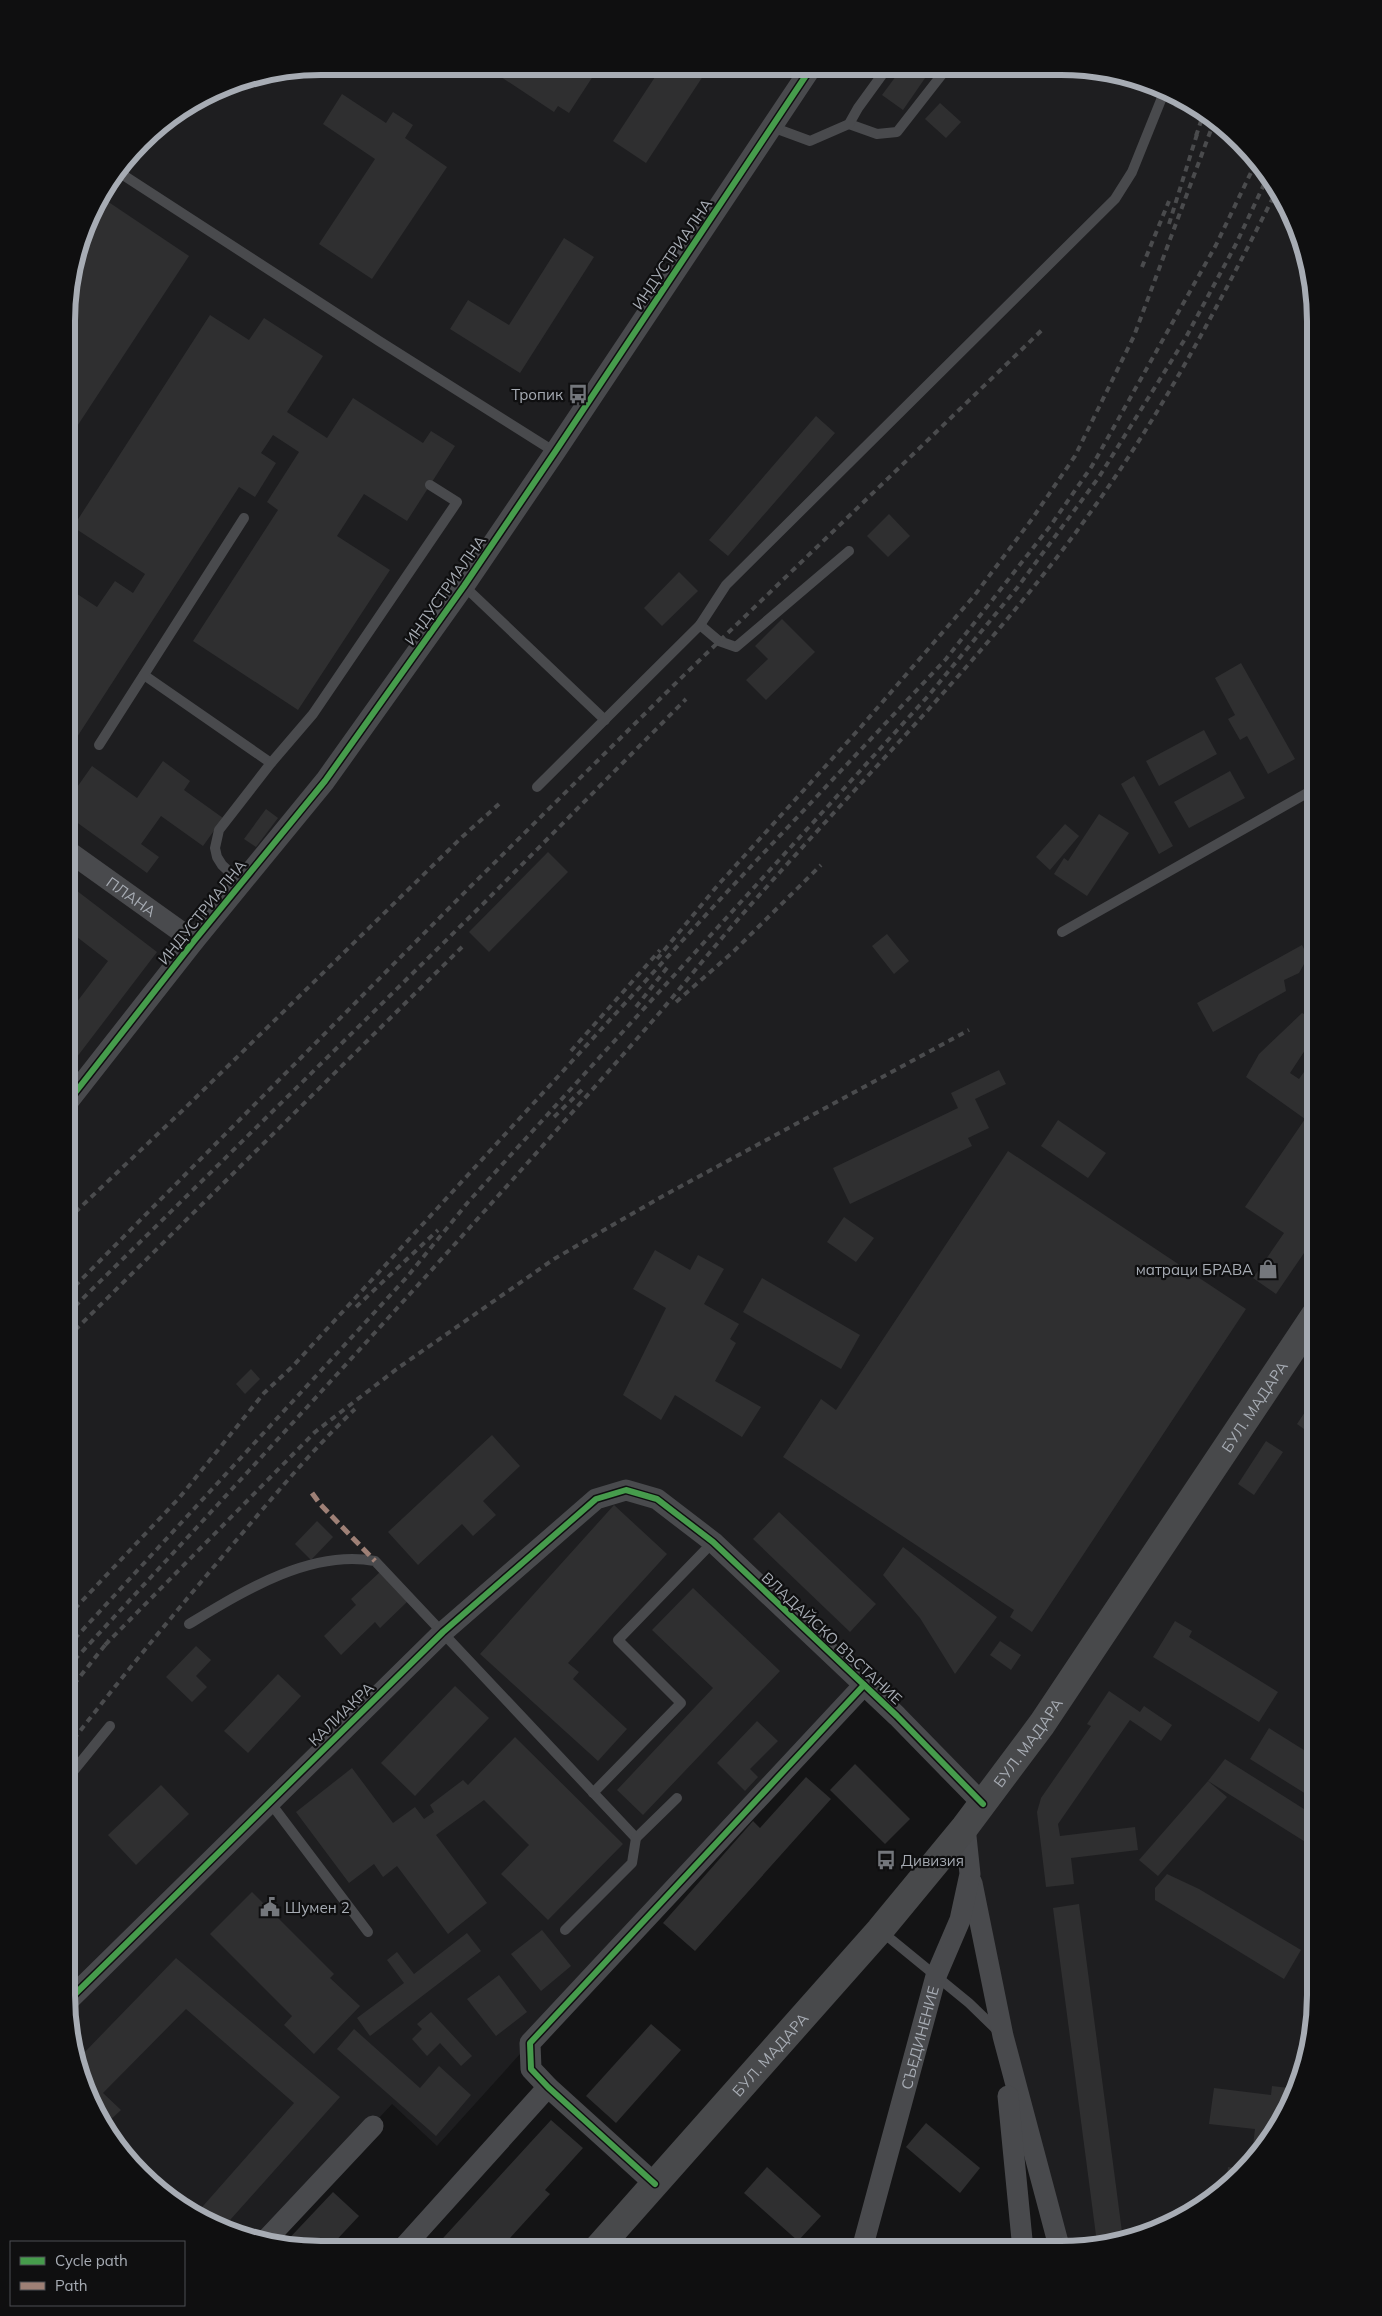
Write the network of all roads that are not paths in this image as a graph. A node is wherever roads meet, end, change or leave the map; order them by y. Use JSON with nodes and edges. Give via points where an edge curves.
{"nodes":[{"id":1,"x":806,"y":75,"type":"edge"},
{"id":2,"x":882,"y":75,"type":"edge"},
{"id":3,"x":941,"y":75,"type":"edge"},
{"id":4,"x":1162,"y":97,"type":"edge"},
{"id":5,"x":849,"y":124,"type":"junction"},
{"id":6,"x":772,"y":127,"type":"junction"},
{"id":7,"x":123,"y":175,"type":"edge"},
{"id":8,"x":555,"y":452,"type":"junction"},
{"id":9,"x":430,"y":485,"type":"dead end"},
{"id":10,"x":244,"y":518,"type":"dead end"},
{"id":11,"x":849,"y":551,"type":"dead end"},
{"id":12,"x":464,"y":586,"type":"junction"},
{"id":13,"x":700,"y":625,"type":"junction"},
{"id":14,"x":144,"y":675,"type":"junction"},
{"id":15,"x":604,"y":720,"type":"junction"},
{"id":16,"x":99,"y":745,"type":"dead end"},
{"id":17,"x":271,"y":763,"type":"junction"},
{"id":18,"x":537,"y":787,"type":"dead end"},
{"id":19,"x":1307,"y":793,"type":"edge"},
{"id":20,"x":75,"y":856,"type":"edge"},
{"id":21,"x":241,"y":883,"type":"junction"},
{"id":22,"x":1062,"y":932,"type":"dead end"},
{"id":23,"x":194,"y":941,"type":"junction"},
{"id":24,"x":75,"y":1093,"type":"edge"},
{"id":25,"x":1307,"y":1327,"type":"edge"},
{"id":26,"x":657,"y":1499,"type":"joint"},
{"id":27,"x":712,"y":1542,"type":"junction"},
{"id":28,"x":189,"y":1624,"type":"dead end"},
{"id":29,"x":443,"y":1632,"type":"junction"},
{"id":30,"x":864,"y":1686,"type":"junction"},
{"id":31,"x":110,"y":1726,"type":"dead end"},
{"id":32,"x":75,"y":1768,"type":"edge"},
{"id":33,"x":593,"y":1793,"type":"junction"},
{"id":34,"x":677,"y":1798,"type":"dead end"},
{"id":35,"x":269,"y":1801,"type":"junction"},
{"id":36,"x":983,"y":1804,"type":"junction"},
{"id":37,"x":965,"y":1827,"type":"junction"},
{"id":38,"x":636,"y":1838,"type":"junction"},
{"id":39,"x":970,"y":1874,"type":"junction"},
{"id":40,"x":565,"y":1930,"type":"dead end"},
{"id":41,"x":880,"y":1930,"type":"junction"},
{"id":42,"x":368,"y":1932,"type":"dead end"},
{"id":43,"x":936,"y":1976,"type":"junction"},
{"id":44,"x":75,"y":1994,"type":"edge"},
{"id":45,"x":1003,"y":2036,"type":"junction"},
{"id":46,"x":548,"y":2087,"type":"junction"},
{"id":47,"x":373,"y":2126,"type":"dead end"},
{"id":48,"x":655,"y":2184,"type":"junction"},
{"id":49,"x":270,"y":2235,"type":"edge"},
{"id":50,"x":410,"y":2241,"type":"edge"},
{"id":51,"x":604,"y":2241,"type":"edge"},
{"id":52,"x":864,"y":2241,"type":"edge"},
{"id":53,"x":1022,"y":2241,"type":"edge"},
{"id":54,"x":1058,"y":2241,"type":"edge"}],
"edges":[{"from":1,"to":6,"type":"street","name":"ИНДУСТРИАЛНА"},
{"from":2,"to":5,"type":"lane"},
{"from":3,"to":5,"type":"lane","via":[[896,132],[877,134]]},
{"from":4,"to":13,"type":"lane","via":[[1132,172],[1115,198],[726,585]]},
{"from":5,"to":6,"type":"lane","via":[[810,140]]},
{"from":6,"to":8,"type":"street","name":"ИНДУСТРИАЛНА"},
{"from":7,"to":8,"type":"lane"},
{"from":8,"to":12,"type":"street","name":"ИНДУСТРИАЛНА"},
{"from":9,"to":17,"type":"lane","via":[[457,502],[313,714]]},
{"from":10,"to":14,"type":"lane"},
{"from":11,"to":13,"type":"lane","via":[[736,647],[719,640]]},
{"from":12,"to":15,"type":"lane"},
{"from":12,"to":21,"type":"street","name":"ИНДУСТРИАЛНА","via":[[325,780]]},
{"from":13,"to":15,"type":"lane"},
{"from":14,"to":16,"type":"lane"},
{"from":14,"to":17,"type":"lane"},
{"from":15,"to":18,"type":"lane"},
{"from":17,"to":21,"type":"lane","via":[[219,830],[216,839],[217,857]]},
{"from":19,"to":22,"type":"lane"},
{"from":20,"to":23,"type":"street","name":"ПЛАНА"},
{"from":21,"to":23,"type":"street","name":"ИНДУСТРИАЛНА"},
{"from":23,"to":24,"type":"street","name":"ИНДУСТРИАЛНА"},
{"from":25,"to":36,"type":"main road","name":"БУЛ. МАДАРА","via":[[1042,1724]]},
{"from":26,"to":27,"type":"street","name":"ВЛАДАЙСКО ВЪСТАНИЕ"},
{"from":26,"to":29,"type":"street","name":"КАЛИАКРА","via":[[626,1490],[596,1498]]},
{"from":27,"to":30,"type":"street","name":"ВЛАДАЙСКО ВЪСТАНИЕ"},
{"from":27,"to":33,"type":"lane","via":[[618,1640],[681,1702]]},
{"from":28,"to":29,"type":"lane","via":[[242,1592],[296,1569],[359,1558],[375,1561]]},
{"from":29,"to":33,"type":"lane"},
{"from":29,"to":35,"type":"street","name":"КАЛИАКРА"},
{"from":30,"to":36,"type":"street","name":"ВЛАДАЙСКО ВЪСТАНИЕ"},
{"from":30,"to":46,"type":"street","via":[[530,2043],[531,2069]]},
{"from":31,"to":32,"type":"lane"},
{"from":33,"to":38,"type":"lane"},
{"from":34,"to":38,"type":"lane"},
{"from":35,"to":42,"type":"lane"},
{"from":35,"to":44,"type":"street","name":"КАЛИАКРА"},
{"from":36,"to":37,"type":"main road","name":"БУЛ. МАДАРА"},
{"from":37,"to":39,"type":"street","name":"СЪЕДИНЕНИЕ"},
{"from":37,"to":41,"type":"main road","name":"БУЛ. МАДАРА"},
{"from":38,"to":40,"type":"lane","via":[[632,1863]]},
{"from":39,"to":43,"type":"street","name":"СЪЕДИНЕНИЕ","via":[[960,1920]]},
{"from":39,"to":45,"type":"street"},
{"from":41,"to":43,"type":"lane"},
{"from":41,"to":48,"type":"main road","name":"БУЛ. МАДАРА"},
{"from":43,"to":45,"type":"lane","via":[[969,2002]]},
{"from":43,"to":52,"type":"street","name":"СЪЕДИНЕНИЕ"},
{"from":45,"to":53,"type":"street"},
{"from":45,"to":54,"type":"street"},
{"from":46,"to":48,"type":"street"},
{"from":46,"to":50,"type":"street"},
{"from":47,"to":49,"type":"street"},
{"from":48,"to":51,"type":"main road","name":"БУЛ. МАДАРА"}]}
